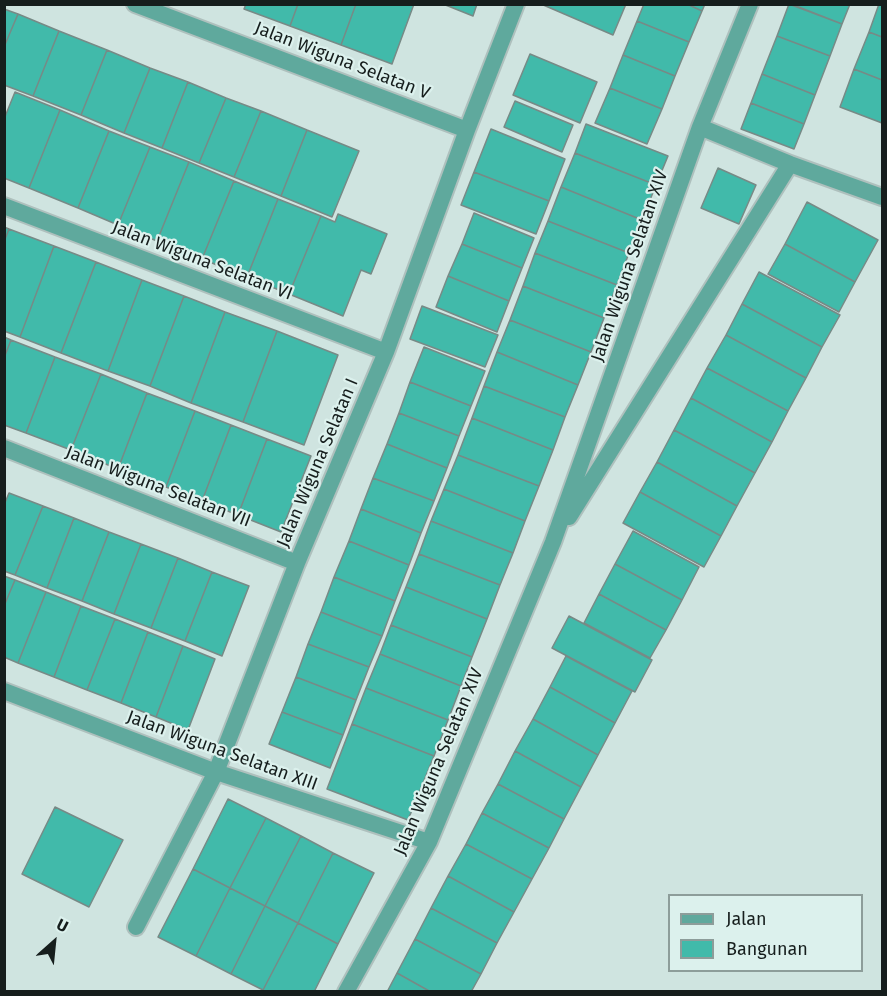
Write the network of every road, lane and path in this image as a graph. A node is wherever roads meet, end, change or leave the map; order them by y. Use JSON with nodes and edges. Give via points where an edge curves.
{"nodes":[{"id":1,"x":135,"y":4,"type":"edge"},
{"id":2,"x":516,"y":4,"type":"edge"},
{"id":3,"x":750,"y":4,"type":"edge"},
{"id":4,"x":700,"y":127,"type":"junction"},
{"id":5,"x":467,"y":130,"type":"junction"},
{"id":6,"x":790,"y":164,"type":"junction"},
{"id":7,"x":882,"y":197,"type":"edge"},
{"id":8,"x":4,"y":206,"type":"edge"},
{"id":9,"x":386,"y":352,"type":"junction"},
{"id":10,"x":4,"y":448,"type":"edge"},
{"id":11,"x":553,"y":542,"type":"junction"},
{"id":12,"x":297,"y":563,"type":"junction"},
{"id":13,"x":4,"y":691,"type":"edge"},
{"id":14,"x":216,"y":772,"type":"junction"},
{"id":15,"x":429,"y":842,"type":"junction"},
{"id":16,"x":136,"y":927,"type":"dead end"},
{"id":17,"x":346,"y":992,"type":"edge"}],
"edges":[{"from":1,"to":5,"type":"street","name":"Jalan Wiguna Selatan V"},
{"from":2,"to":5,"type":"street","name":"Jalan Wiguna Selatan I"},
{"from":3,"to":4,"type":"street","name":"Jalan Wiguna Selatan XIV"},
{"from":4,"to":6,"type":"street"},
{"from":4,"to":11,"type":"street","name":"Jalan Wiguna Selatan XIV"},
{"from":5,"to":9,"type":"street","name":"Jalan Wiguna Selatan I"},
{"from":6,"to":7,"type":"street"},
{"from":6,"to":11,"type":"street","name":"Jalan Wiguna Selatan XIV"},
{"from":8,"to":9,"type":"street","name":"Jalan Wiguna Selatan VI"},
{"from":9,"to":12,"type":"street","name":"Jalan Wiguna Selatan I"},
{"from":10,"to":12,"type":"street","name":"Jalan Wiguna Selatan VII"},
{"from":11,"to":15,"type":"street","name":"Jalan Wiguna Selatan XIV"},
{"from":12,"to":14,"type":"street","name":"Jalan Wiguna Selatan I"},
{"from":13,"to":14,"type":"street","name":"Jalan Wiguna Selatan XIII"},
{"from":14,"to":15,"type":"street","name":"Jalan Wiguna Selatan XIII"},
{"from":14,"to":16,"type":"street","name":"Jalan Wiguna Selatan I"},
{"from":15,"to":17,"type":"street","name":"Jalan Wiguna Selatan XIV"}]}
